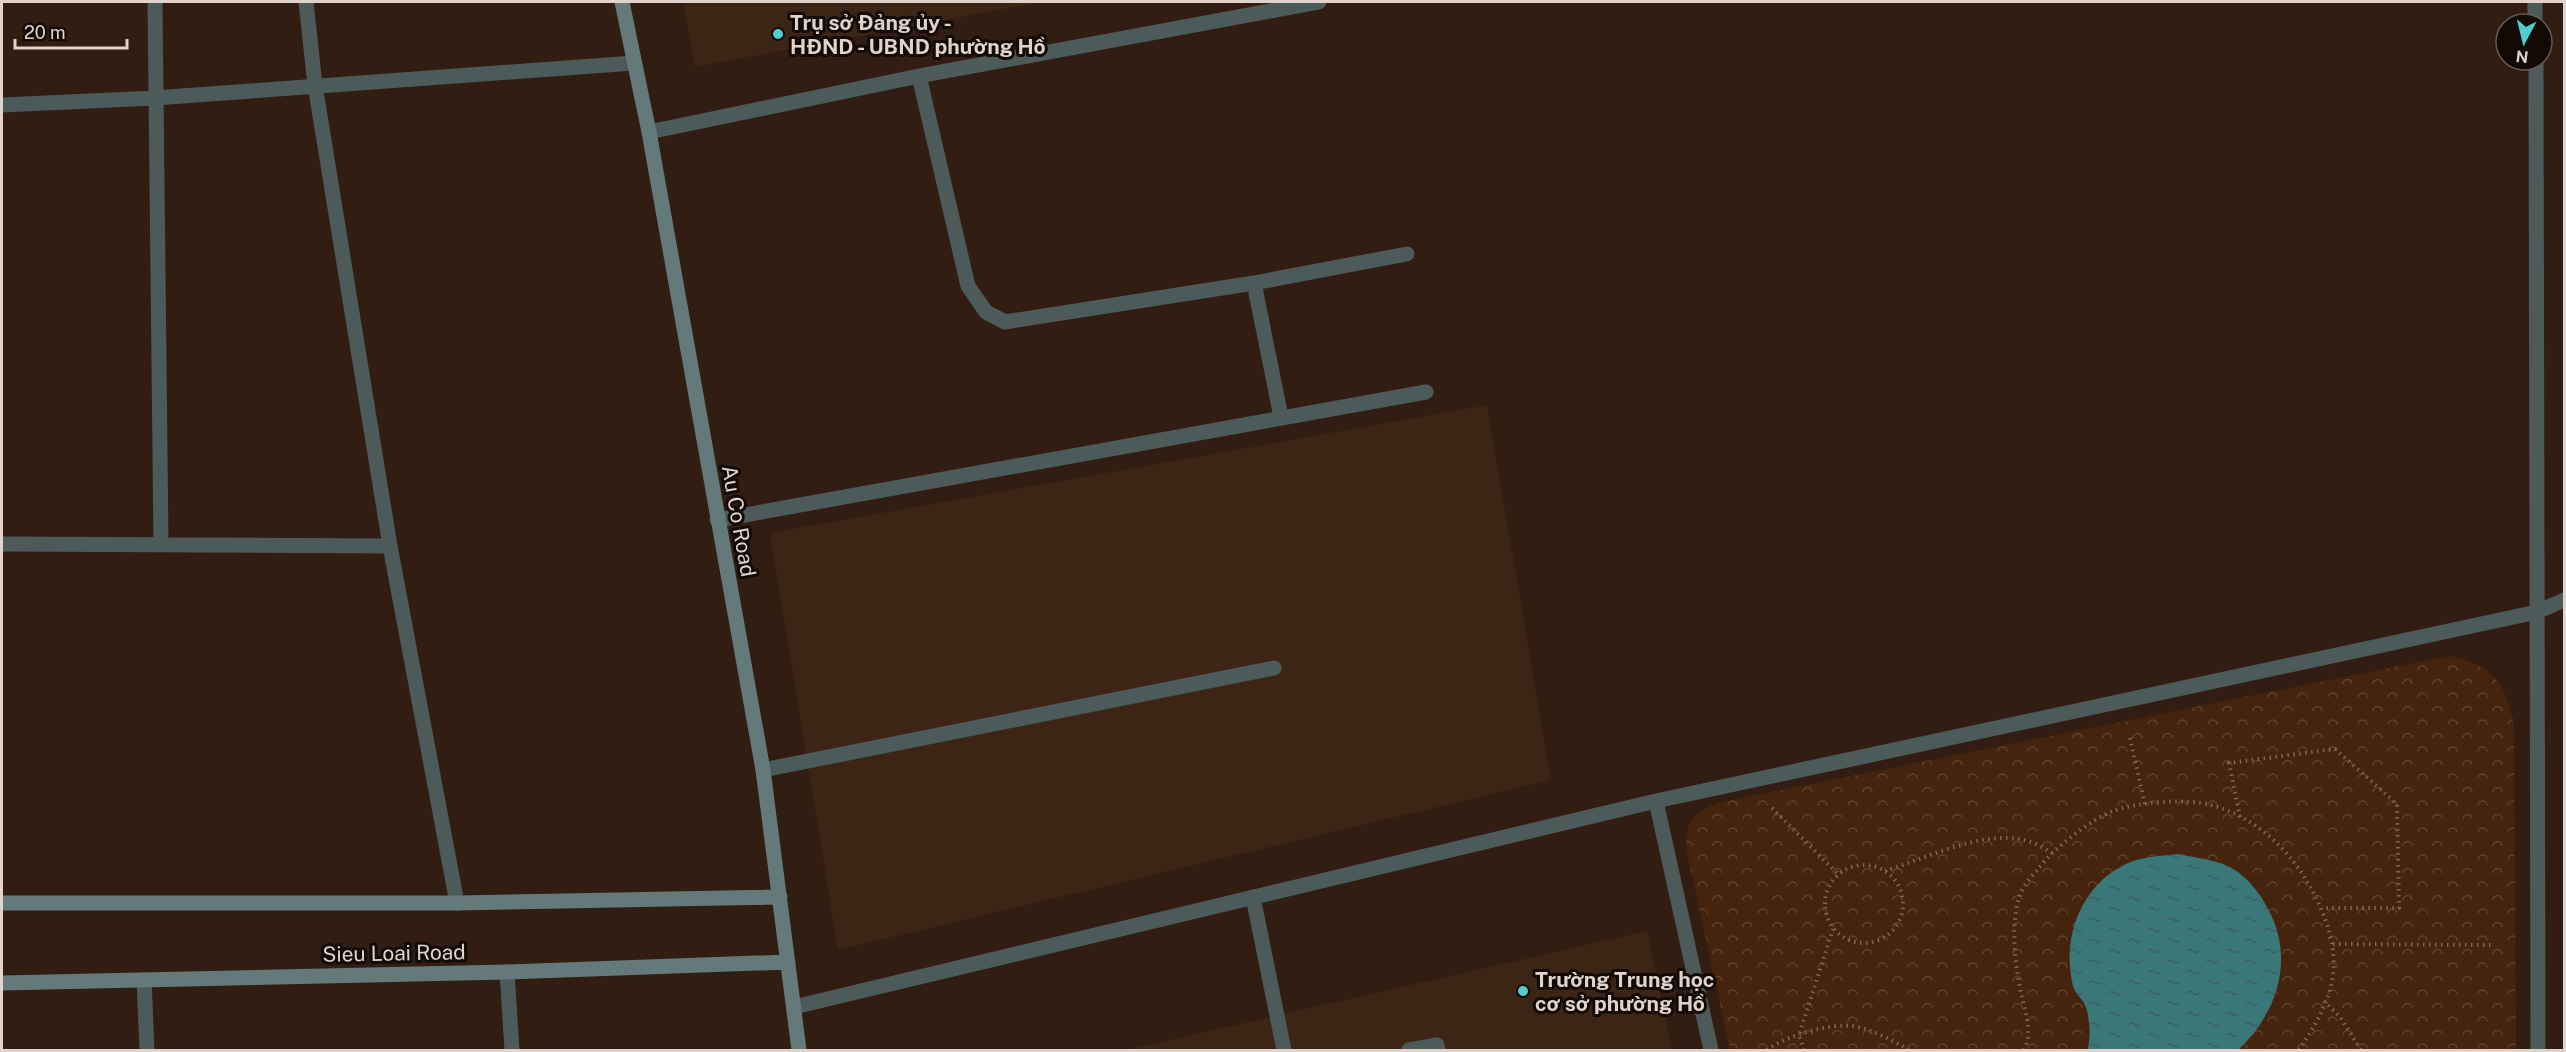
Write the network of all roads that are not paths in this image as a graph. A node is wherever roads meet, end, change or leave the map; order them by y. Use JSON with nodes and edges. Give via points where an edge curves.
{"nodes":[{"id":1,"x":155,"y":2,"type":"edge"},
{"id":2,"x":306,"y":2,"type":"edge"},
{"id":3,"x":622,"y":2,"type":"edge"},
{"id":4,"x":1319,"y":2,"type":"edge"},
{"id":5,"x":634,"y":63,"type":"junction"},
{"id":6,"x":2536,"y":72,"type":"edge"},
{"id":7,"x":919,"y":76,"type":"junction"},
{"id":8,"x":315,"y":85,"type":"junction"},
{"id":9,"x":155,"y":98,"type":"junction"},
{"id":10,"x":2,"y":105,"type":"edge"},
{"id":11,"x":649,"y":132,"type":"junction"},
{"id":12,"x":1407,"y":254,"type":"dead end"},
{"id":13,"x":1254,"y":284,"type":"junction"},
{"id":14,"x":1426,"y":392,"type":"dead end"},
{"id":15,"x":1281,"y":417,"type":"junction"},
{"id":16,"x":717,"y":520,"type":"junction"},
{"id":17,"x":2,"y":544,"type":"edge"},
{"id":18,"x":161,"y":544,"type":"junction"},
{"id":19,"x":390,"y":546,"type":"junction"},
{"id":20,"x":2565,"y":600,"type":"edge"},
{"id":21,"x":2537,"y":612,"type":"junction"},
{"id":22,"x":1274,"y":668,"type":"dead end"},
{"id":23,"x":763,"y":770,"type":"junction"},
{"id":24,"x":1656,"y":801,"type":"junction"},
{"id":25,"x":780,"y":897,"type":"junction"},
{"id":26,"x":1253,"y":897,"type":"junction"},
{"id":27,"x":2,"y":903,"type":"edge"},
{"id":28,"x":457,"y":903,"type":"junction"},
{"id":29,"x":788,"y":962,"type":"junction"},
{"id":30,"x":507,"y":972,"type":"junction"},
{"id":31,"x":144,"y":980,"type":"junction"},
{"id":32,"x":2,"y":983,"type":"edge"},
{"id":33,"x":794,"y":1006,"type":"junction"},
{"id":34,"x":147,"y":1050,"type":"edge"},
{"id":35,"x":512,"y":1050,"type":"edge"},
{"id":36,"x":799,"y":1050,"type":"edge"},
{"id":37,"x":1284,"y":1050,"type":"edge"},
{"id":38,"x":1409,"y":1050,"type":"edge"},
{"id":39,"x":1438,"y":1050,"type":"edge"},
{"id":40,"x":1711,"y":1050,"type":"edge"},
{"id":41,"x":2538,"y":1050,"type":"edge"}],
"edges":[{"from":1,"to":9,"type":"street"},
{"from":2,"to":8,"type":"street"},
{"from":3,"to":5,"type":"main road","name":"Au Co Road"},
{"from":4,"to":7,"type":"street"},
{"from":5,"to":8,"type":"street"},
{"from":5,"to":11,"type":"main road","name":"Au Co Road"},
{"from":6,"to":21,"type":"street"},
{"from":7,"to":11,"type":"street"},
{"from":7,"to":13,"type":"street","via":[[969,286],[986,312],[1005,322]]},
{"from":8,"to":9,"type":"street"},
{"from":8,"to":19,"type":"street"},
{"from":9,"to":10,"type":"street"},
{"from":9,"to":18,"type":"street"},
{"from":11,"to":16,"type":"main road","name":"Au Co Road"},
{"from":12,"to":13,"type":"street"},
{"from":13,"to":15,"type":"street"},
{"from":14,"to":15,"type":"street"},
{"from":15,"to":16,"type":"street"},
{"from":16,"to":23,"type":"main road","name":"Au Co Road"},
{"from":17,"to":18,"type":"street"},
{"from":18,"to":19,"type":"street"},
{"from":19,"to":28,"type":"street"},
{"from":20,"to":21,"type":"street"},
{"from":21,"to":24,"type":"street"},
{"from":21,"to":41,"type":"street"},
{"from":22,"to":23,"type":"street"},
{"from":23,"to":25,"type":"main road","name":"Au Co Road"},
{"from":24,"to":26,"type":"street"},
{"from":24,"to":40,"type":"street"},
{"from":25,"to":28,"type":"main road"},
{"from":25,"to":29,"type":"main road","name":"Au Co Road"},
{"from":26,"to":33,"type":"street"},
{"from":26,"to":37,"type":"street"},
{"from":27,"to":28,"type":"main road"},
{"from":29,"to":30,"type":"main road","name":"Sieu Loai Road"},
{"from":29,"to":33,"type":"main road","name":"Au Co Road"},
{"from":30,"to":31,"type":"main road","name":"Sieu Loai Road"},
{"from":30,"to":35,"type":"street"},
{"from":31,"to":32,"type":"main road","name":"Sieu Loai Road"},
{"from":31,"to":34,"type":"street"},
{"from":33,"to":36,"type":"main road","name":"Au Co Road"},
{"from":38,"to":39,"type":"street","via":[[1437,1045]]}]}
